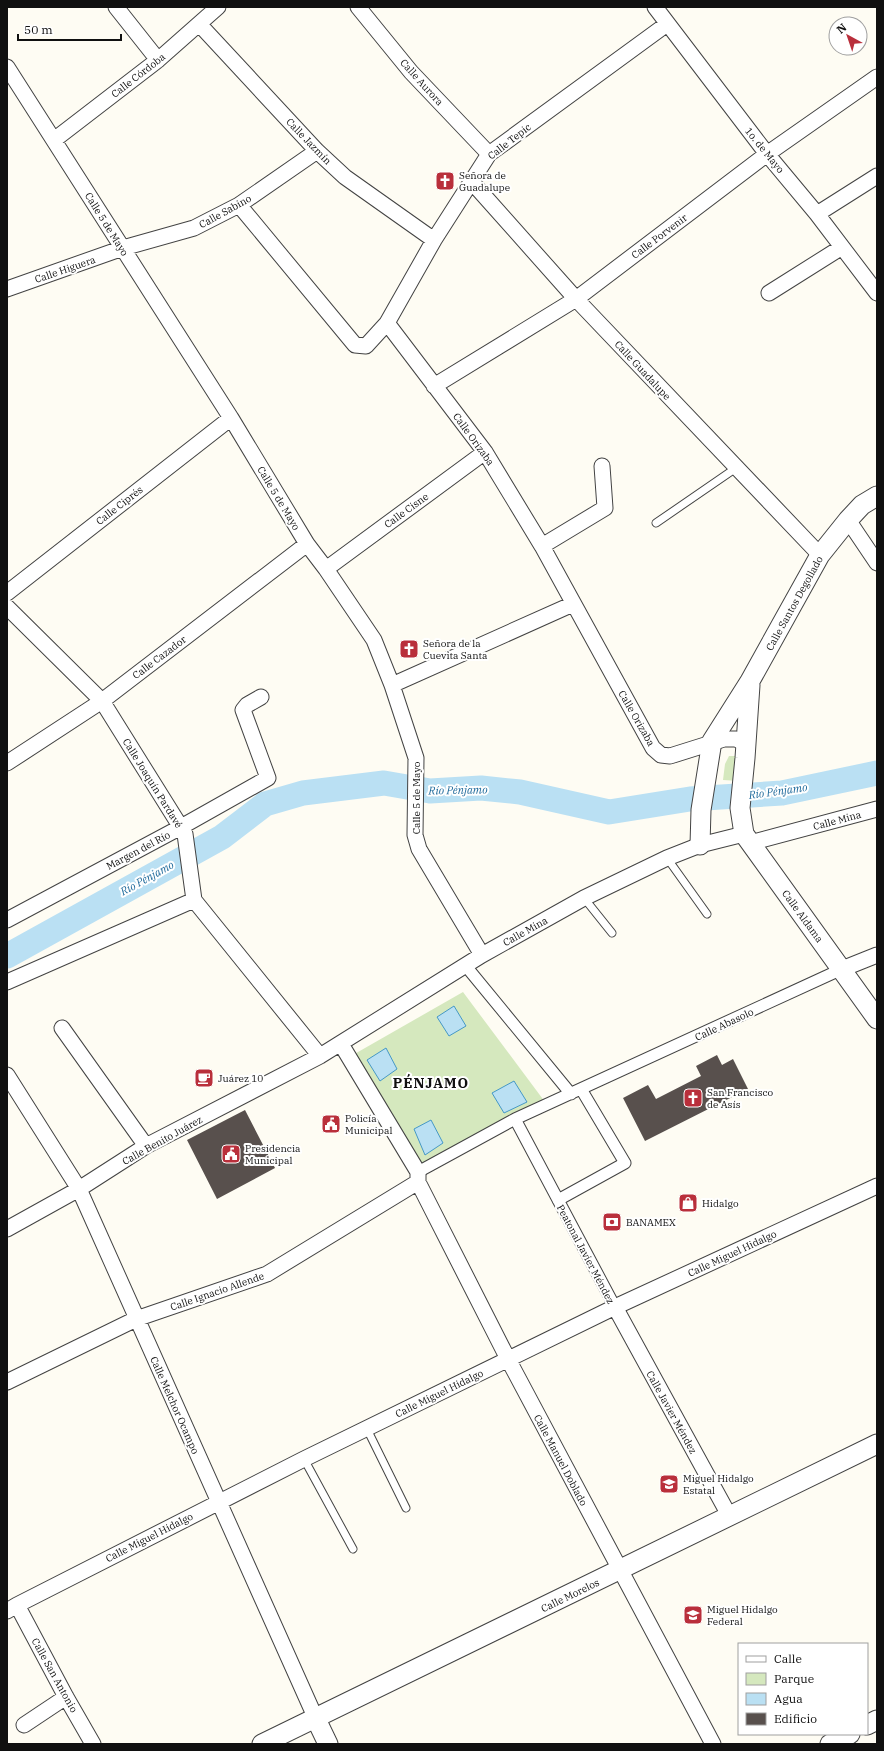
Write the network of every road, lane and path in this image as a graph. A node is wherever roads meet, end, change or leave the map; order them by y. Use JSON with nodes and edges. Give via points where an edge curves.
{"nodes":[{"id":1,"x":116,"y":7,"type":"edge"},
{"id":2,"x":218,"y":7,"type":"edge"},
{"id":3,"x":358,"y":7,"type":"edge"},
{"id":4,"x":655,"y":7,"type":"edge"},
{"id":5,"x":667,"y":24,"type":"junction"},
{"id":6,"x":200,"y":25,"type":"junction"},
{"id":7,"x":158,"y":60,"type":"junction"},
{"id":8,"x":7,"y":67,"type":"edge"},
{"id":9,"x":877,"y":77,"type":"edge"},
{"id":10,"x":54,"y":140,"type":"junction"},
{"id":11,"x":317,"y":151,"type":"junction"},
{"id":12,"x":488,"y":154,"type":"junction"},
{"id":13,"x":767,"y":154,"type":"junction"},
{"id":14,"x":877,"y":176,"type":"edge"},
{"id":15,"x":471,"y":181,"type":"junction"},
{"id":16,"x":239,"y":205,"type":"junction"},
{"id":17,"x":817,"y":214,"type":"junction"},
{"id":18,"x":434,"y":240,"type":"junction"},
{"id":19,"x":842,"y":247,"type":"junction"},
{"id":20,"x":122,"y":248,"type":"junction"},
{"id":21,"x":7,"y":289,"type":"edge"},
{"id":22,"x":769,"y":293,"type":"dead end"},
{"id":23,"x":877,"y":293,"type":"edge"},
{"id":24,"x":576,"y":299,"type":"junction"},
{"id":25,"x":387,"y":323,"type":"junction"},
{"id":26,"x":434,"y":386,"type":"junction"},
{"id":27,"x":231,"y":418,"type":"junction"},
{"id":28,"x":485,"y":452,"type":"junction"},
{"id":29,"x":602,"y":466,"type":"dead end"},
{"id":30,"x":736,"y":468,"type":"junction"},
{"id":31,"x":877,"y":496,"type":"edge"},
{"id":32,"x":848,"y":520,"type":"junction"},
{"id":33,"x":656,"y":523,"type":"dead end"},
{"id":34,"x":307,"y":544,"type":"junction"},
{"id":35,"x":542,"y":546,"type":"junction"},
{"id":36,"x":820,"y":555,"type":"junction"},
{"id":37,"x":877,"y":563,"type":"edge"},
{"id":38,"x":326,"y":569,"type":"junction"},
{"id":39,"x":7,"y":593,"type":"edge"},
{"id":40,"x":573,"y":604,"type":"junction"},
{"id":41,"x":7,"y":606,"type":"edge"},
{"id":42,"x":750,"y":681,"type":"junction"},
{"id":43,"x":392,"y":685,"type":"junction"},
{"id":44,"x":261,"y":697,"type":"dead end"},
{"id":45,"x":102,"y":701,"type":"junction"},
{"id":46,"x":712,"y":741,"type":"junction"},
{"id":47,"x":746,"y":751,"type":"junction"},
{"id":48,"x":7,"y":762,"type":"edge"},
{"id":49,"x":740,"y":808,"type":"joint"},
{"id":50,"x":877,"y":809,"type":"edge"},
{"id":51,"x":183,"y":830,"type":"junction"},
{"id":52,"x":747,"y":839,"type":"junction"},
{"id":53,"x":700,"y":845,"type":"junction"},
{"id":54,"x":667,"y":858,"type":"junction"},
{"id":55,"x":584,"y":898,"type":"junction"},
{"id":56,"x":194,"y":900,"type":"junction"},
{"id":57,"x":707,"y":914,"type":"dead end"},
{"id":58,"x":7,"y":920,"type":"edge"},
{"id":59,"x":612,"y":932,"type":"dead end"},
{"id":60,"x":482,"y":955,"type":"junction"},
{"id":61,"x":877,"y":955,"type":"edge"},
{"id":62,"x":465,"y":965,"type":"junction"},
{"id":63,"x":842,"y":970,"type":"junction"},
{"id":64,"x":7,"y":982,"type":"edge"},
{"id":65,"x":877,"y":1020,"type":"edge"},
{"id":66,"x":62,"y":1028,"type":"dead end"},
{"id":67,"x":341,"y":1044,"type":"junction"},
{"id":68,"x":320,"y":1056,"type":"junction"},
{"id":69,"x":7,"y":1075,"type":"edge"},
{"id":70,"x":576,"y":1091,"type":"junction"},
{"id":71,"x":514,"y":1120,"type":"junction"},
{"id":72,"x":146,"y":1146,"type":"junction"},
{"id":73,"x":418,"y":1177,"type":"junction"},
{"id":74,"x":877,"y":1186,"type":"edge"},
{"id":75,"x":79,"y":1189,"type":"junction"},
{"id":76,"x":558,"y":1200,"type":"junction"},
{"id":77,"x":7,"y":1229,"type":"edge"},
{"id":78,"x":614,"y":1307,"type":"junction"},
{"id":79,"x":136,"y":1320,"type":"junction"},
{"id":80,"x":508,"y":1360,"type":"junction"},
{"id":81,"x":7,"y":1382,"type":"edge"},
{"id":82,"x":367,"y":1429,"type":"junction"},
{"id":83,"x":877,"y":1444,"type":"edge"},
{"id":84,"x":304,"y":1459,"type":"junction"},
{"id":85,"x":219,"y":1502,"type":"junction"},
{"id":86,"x":406,"y":1508,"type":"dead end"},
{"id":87,"x":730,"y":1517,"type":"junction"},
{"id":88,"x":353,"y":1549,"type":"dead end"},
{"id":89,"x":620,"y":1570,"type":"junction"},
{"id":90,"x":12,"y":1608,"type":"edge"},
{"id":91,"x":66,"y":1697,"type":"junction"},
{"id":92,"x":316,"y":1719,"type":"junction"},
{"id":93,"x":877,"y":1720,"type":"edge"},
{"id":94,"x":868,"y":1724,"type":"edge"},
{"id":95,"x":24,"y":1725,"type":"dead end"},
{"id":96,"x":848,"y":1735,"type":"edge"},
{"id":97,"x":93,"y":1744,"type":"edge"},
{"id":98,"x":262,"y":1744,"type":"edge"},
{"id":99,"x":328,"y":1744,"type":"edge"},
{"id":100,"x":713,"y":1744,"type":"edge"},
{"id":101,"x":830,"y":1744,"type":"edge"}],
"edges":[{"from":1,"to":7,"type":"street"},
{"from":2,"to":6,"type":"street","name":"Calle Córdoba"},
{"from":3,"to":12,"type":"street","name":"Calle Aurora","via":[[411,72]]},
{"from":4,"to":5,"type":"street","name":"1o. de Mayo"},
{"from":5,"to":12,"type":"street","name":"Calle Tepic"},
{"from":5,"to":13,"type":"street","name":"1o. de Mayo"},
{"from":6,"to":7,"type":"street","name":"Calle Córdoba"},
{"from":6,"to":11,"type":"street","name":"Calle Jazmín"},
{"from":7,"to":10,"type":"street","name":"Calle Córdoba"},
{"from":8,"to":10,"type":"street","name":"Calle 5 de Mayo"},
{"from":9,"to":13,"type":"street","name":"Calle Porvenir"},
{"from":10,"to":20,"type":"street","name":"Calle 5 de Mayo"},
{"from":11,"to":16,"type":"street","name":"Calle Sabino"},
{"from":11,"to":18,"type":"street","name":"Calle Jazmín","via":[[345,177]]},
{"from":12,"to":15,"type":"street","name":"Calle Tepic"},
{"from":13,"to":17,"type":"street","name":"1o. de Mayo"},
{"from":13,"to":24,"type":"street","name":"Calle Porvenir"},
{"from":14,"to":17,"type":"street"},
{"from":15,"to":18,"type":"street","name":"Calle Tepic"},
{"from":15,"to":24,"type":"street","name":"Calle Guadalupe"},
{"from":16,"to":20,"type":"street","name":"Calle Sabino","via":[[194,228]]},
{"from":16,"to":25,"type":"street","via":[[355,345],[366,346]]},
{"from":17,"to":19,"type":"street","name":"1o. de Mayo"},
{"from":18,"to":25,"type":"street","name":"Calle Tepic"},
{"from":19,"to":22,"type":"street"},
{"from":19,"to":23,"type":"street","name":"1o. de Mayo"},
{"from":20,"to":21,"type":"street","name":"Calle Higuera"},
{"from":20,"to":27,"type":"street","name":"Calle 5 de Mayo"},
{"from":24,"to":26,"type":"street","name":"Calle Porvenir"},
{"from":24,"to":30,"type":"street","name":"Calle Guadalupe"},
{"from":25,"to":26,"type":"street","name":"Calle Orizaba"},
{"from":26,"to":28,"type":"street","name":"Calle Orizaba"},
{"from":27,"to":34,"type":"street","name":"Calle 5 de Mayo"},
{"from":27,"to":39,"type":"street","name":"Calle Ciprés"},
{"from":28,"to":35,"type":"street","name":"Calle Orizaba"},
{"from":28,"to":38,"type":"street","name":"Calle Cisne"},
{"from":29,"to":35,"type":"street","via":[[605,508]]},
{"from":30,"to":33,"type":"lane"},
{"from":30,"to":36,"type":"street","name":"Calle Guadalupe"},
{"from":31,"to":32,"type":"street","name":"Calle Santos Degollado","via":[[862,505]]},
{"from":32,"to":36,"type":"street","name":"Calle Santos Degollado"},
{"from":32,"to":37,"type":"street"},
{"from":34,"to":38,"type":"street","name":"Calle 5 de Mayo"},
{"from":34,"to":45,"type":"street","name":"Calle Cazador"},
{"from":35,"to":40,"type":"street","name":"Calle Orizaba"},
{"from":36,"to":42,"type":"street","name":"Calle Santos Degollado"},
{"from":38,"to":43,"type":"street","name":"Calle 5 de Mayo","via":[[374,640]]},
{"from":40,"to":43,"type":"street"},
{"from":40,"to":46,"type":"street","name":"Calle Orizaba","via":[[653,748],[661,754],[670,756]]},
{"from":41,"to":45,"type":"street","name":"Calle Joaquín Pardavé"},
{"from":42,"to":46,"type":"street","name":"Calle Santos Degollado"},
{"from":42,"to":47,"type":"street","name":"Calle Santos Degollado"},
{"from":43,"to":60,"type":"street","name":"Calle 5 de Mayo","via":[[416,758],[415,835],[419,849]]},
{"from":44,"to":51,"type":"street","name":"Margen del Río","via":[[243,710],[268,778]]},
{"from":45,"to":48,"type":"street","name":"Calle Cazador"},
{"from":45,"to":51,"type":"street","name":"Calle Joaquín Pardavé"},
{"from":46,"to":47,"type":"street","via":[[736,739]]},
{"from":46,"to":53,"type":"street","name":"Calle Santos Degollado","via":[[702,810]]},
{"from":47,"to":49,"type":"street","name":"Calle Santos Degollado"},
{"from":49,"to":52,"type":"street","name":"Calle Aldama"},
{"from":50,"to":52,"type":"street","name":"Calle Mina"},
{"from":51,"to":56,"type":"street","name":"Calle Joaquín Pardavé"},
{"from":51,"to":58,"type":"street","name":"Margen del Río"},
{"from":52,"to":53,"type":"street","name":"Calle Mina"},
{"from":52,"to":63,"type":"street","name":"Calle Aldama"},
{"from":53,"to":54,"type":"street","name":"Calle Mina"},
{"from":54,"to":55,"type":"street","name":"Calle Mina"},
{"from":54,"to":57,"type":"lane"},
{"from":55,"to":59,"type":"lane"},
{"from":55,"to":60,"type":"street","name":"Calle Mina"},
{"from":56,"to":64,"type":"street"},
{"from":56,"to":68,"type":"street"},
{"from":60,"to":62,"type":"street","name":"Calle Mina"},
{"from":61,"to":63,"type":"street","name":"Calle Abasolo"},
{"from":62,"to":67,"type":"street","name":"Calle Mina"},
{"from":62,"to":70,"type":"street"},
{"from":63,"to":65,"type":"street","name":"Calle Aldama"},
{"from":63,"to":70,"type":"street","name":"Calle Abasolo"},
{"from":66,"to":72,"type":"street"},
{"from":67,"to":68,"type":"street","name":"Calle Mina"},
{"from":67,"to":73,"type":"street","name":"Calle Manuel Doblado"},
{"from":68,"to":72,"type":"street","name":"Calle Benito Juárez"},
{"from":69,"to":75,"type":"street","name":"Calle Melchor Ocampo"},
{"from":70,"to":71,"type":"street","name":"Calle Abasolo"},
{"from":70,"to":76,"type":"street","via":[[625,1163]]},
{"from":71,"to":73,"type":"street","name":"Calle Abasolo"},
{"from":71,"to":76,"type":"street","name":"Peatonal Javier Méndez"},
{"from":72,"to":75,"type":"street","name":"Calle Benito Juárez"},
{"from":73,"to":79,"type":"street","name":"Calle Ignacio Allende","via":[[266,1274]]},
{"from":73,"to":80,"type":"street","name":"Calle Manuel Doblado"},
{"from":74,"to":78,"type":"street","name":"Calle Miguel Hidalgo"},
{"from":75,"to":77,"type":"street","name":"Calle Benito Juárez"},
{"from":75,"to":79,"type":"street","name":"Calle Melchor Ocampo"},
{"from":76,"to":78,"type":"street","name":"Peatonal Javier Méndez"},
{"from":78,"to":80,"type":"street","name":"Calle Miguel Hidalgo"},
{"from":78,"to":87,"type":"street","name":"Calle Javier Méndez"},
{"from":79,"to":81,"type":"street","name":"Calle Ignacio Allende"},
{"from":79,"to":85,"type":"street","name":"Calle Melchor Ocampo"},
{"from":80,"to":82,"type":"street","name":"Calle Miguel Hidalgo"},
{"from":80,"to":89,"type":"street","name":"Calle Manuel Doblado"},
{"from":82,"to":84,"type":"street","name":"Calle Miguel Hidalgo"},
{"from":82,"to":86,"type":"lane"},
{"from":83,"to":87,"type":"street","name":"Calle Morelos"},
{"from":84,"to":85,"type":"street","name":"Calle Miguel Hidalgo"},
{"from":84,"to":88,"type":"lane"},
{"from":85,"to":90,"type":"street","name":"Calle Miguel Hidalgo"},
{"from":85,"to":92,"type":"street","name":"Calle Melchor Ocampo"},
{"from":87,"to":89,"type":"street","name":"Calle Morelos"},
{"from":89,"to":92,"type":"street","name":"Calle Morelos"},
{"from":89,"to":100,"type":"street","name":"Calle Manuel Doblado"},
{"from":90,"to":91,"type":"street","name":"Calle San Antonio"},
{"from":91,"to":95,"type":"street"},
{"from":91,"to":97,"type":"street","name":"Calle San Antonio"},
{"from":92,"to":98,"type":"street","name":"Calle Morelos"},
{"from":92,"to":99,"type":"street","name":"Calle Melchor Ocampo"},
{"from":93,"to":94,"type":"street"},
{"from":96,"to":101,"type":"street"}]}
